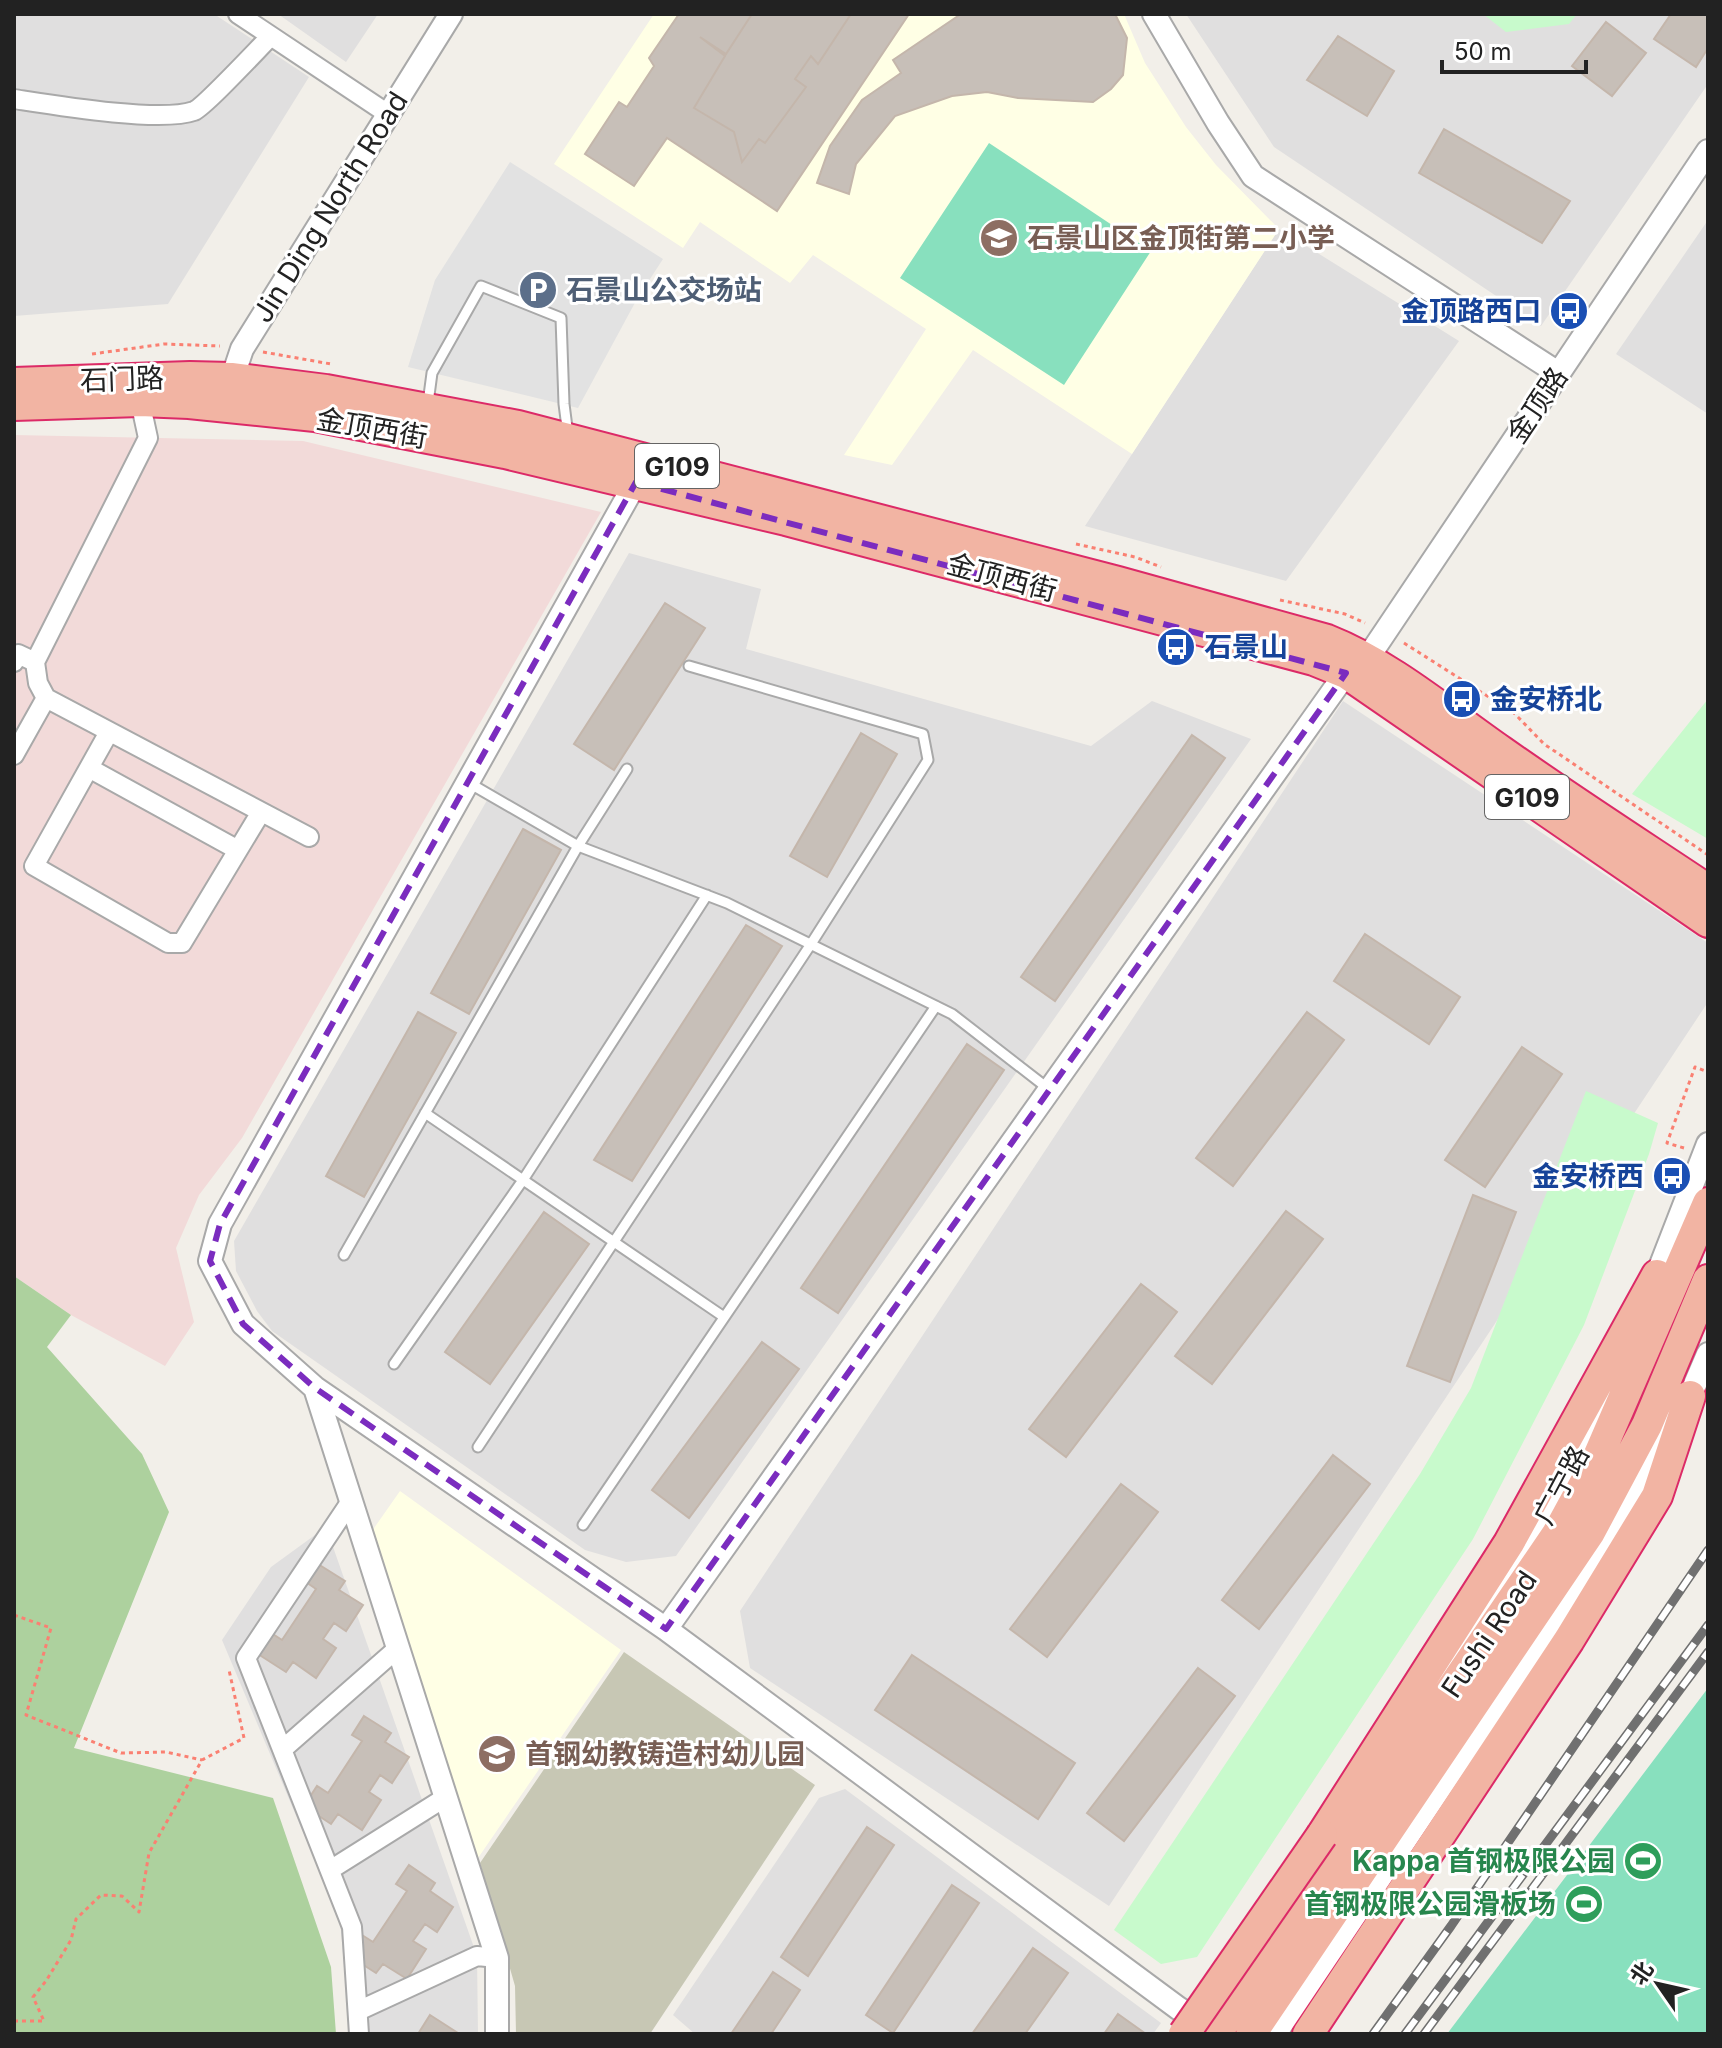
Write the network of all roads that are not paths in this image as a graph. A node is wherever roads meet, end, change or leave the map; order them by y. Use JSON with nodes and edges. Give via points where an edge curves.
{"nodes":[{"id":1,"x":238,"y":14,"type":"edge"},
{"id":2,"x":451,"y":14,"type":"edge"},
{"id":3,"x":1154,"y":14,"type":"edge"},
{"id":4,"x":270,"y":37,"type":"junction"},
{"id":5,"x":14,"y":99,"type":"edge"},
{"id":6,"x":388,"y":114,"type":"junction"},
{"id":7,"x":1708,"y":151,"type":"edge"},
{"id":8,"x":1558,"y":373,"type":"junction"},
{"id":9,"x":14,"y":383,"type":"edge"},
{"id":10,"x":228,"y":393,"type":"junction"},
{"id":11,"x":140,"y":401,"type":"junction"},
{"id":12,"x":14,"y":405,"type":"edge"},
{"id":13,"x":425,"y":423,"type":"junction"},
{"id":14,"x":569,"y":439,"type":"junction"},
{"id":15,"x":636,"y":482,"type":"junction"},
{"id":16,"x":14,"y":662,"type":"edge"},
{"id":17,"x":35,"y":662,"type":"junction"},
{"id":18,"x":689,"y":666,"type":"dead end"},
{"id":19,"x":1356,"y":666,"type":"junction"},
{"id":20,"x":46,"y":698,"type":"junction"},
{"id":21,"x":109,"y":732,"type":"junction"},
{"id":22,"x":14,"y":755,"type":"edge"},
{"id":23,"x":89,"y":768,"type":"junction"},
{"id":24,"x":627,"y":769,"type":"dead end"},
{"id":25,"x":468,"y":783,"type":"junction"},
{"id":26,"x":261,"y":812,"type":"junction"},
{"id":27,"x":309,"y":837,"type":"dead end"},
{"id":28,"x":578,"y":846,"type":"junction"},
{"id":29,"x":238,"y":850,"type":"junction"},
{"id":30,"x":1708,"y":890,"type":"edge"},
{"id":31,"x":707,"y":895,"type":"junction"},
{"id":32,"x":1708,"y":922,"type":"edge"},
{"id":33,"x":811,"y":944,"type":"junction"},
{"id":34,"x":936,"y":1006,"type":"junction"},
{"id":35,"x":1050,"y":1090,"type":"junction"},
{"id":36,"x":425,"y":1113,"type":"junction"},
{"id":37,"x":1708,"y":1144,"type":"edge"},
{"id":38,"x":523,"y":1180,"type":"junction"},
{"id":39,"x":1708,"y":1203,"type":"edge"},
{"id":40,"x":614,"y":1242,"type":"junction"},
{"id":41,"x":344,"y":1255,"type":"dead end"},
{"id":42,"x":1657,"y":1275,"type":"junction"},
{"id":43,"x":1708,"y":1280,"type":"edge"},
{"id":44,"x":724,"y":1317,"type":"junction"},
{"id":45,"x":1708,"y":1354,"type":"edge"},
{"id":46,"x":394,"y":1364,"type":"dead end"},
{"id":47,"x":315,"y":1388,"type":"junction"},
{"id":48,"x":1690,"y":1396,"type":"junction"},
{"id":49,"x":478,"y":1447,"type":"dead end"},
{"id":50,"x":351,"y":1501,"type":"junction"},
{"id":51,"x":583,"y":1525,"type":"dead end"},
{"id":52,"x":666,"y":1629,"type":"junction"},
{"id":53,"x":398,"y":1648,"type":"junction"},
{"id":54,"x":283,"y":1749,"type":"junction"},
{"id":55,"x":446,"y":1797,"type":"junction"},
{"id":56,"x":330,"y":1870,"type":"junction"},
{"id":57,"x":497,"y":1958,"type":"junction"},
{"id":58,"x":358,"y":2011,"type":"junction"},
{"id":59,"x":1200,"y":2031,"type":"edge"},
{"id":60,"x":359,"y":2034,"type":"edge"},
{"id":61,"x":497,"y":2034,"type":"edge"},
{"id":62,"x":1251,"y":2034,"type":"edge"},
{"id":63,"x":1275,"y":2034,"type":"edge"},
{"id":64,"x":1308,"y":2034,"type":"edge"}],
"edges":[{"from":1,"to":4,"type":"street"},
{"from":2,"to":6,"type":"street","name":"Jin Ding North Road"},
{"from":3,"to":8,"type":"street","via":[[1253,176]]},
{"from":4,"to":5,"type":"street","via":[[196,111],[157,115]]},
{"from":4,"to":6,"type":"street"},
{"from":6,"to":10,"type":"street","name":"Jin Ding North Road","via":[[242,349]]},
{"from":7,"to":8,"type":"street","name":"金顶路"},
{"from":8,"to":19,"type":"street","name":"金顶路"},
{"from":9,"to":10,"type":"highway","name":"石门路","number":"G109"},
{"from":10,"to":11,"type":"highway","name":"石门路","number":"G109"},
{"from":10,"to":13,"type":"highway","name":"金顶西街","number":"G109","via":[[326,390]]},
{"from":11,"to":12,"type":"highway","name":"石门路","number":"G109"},
{"from":11,"to":17,"type":"street","via":[[148,438]]},
{"from":13,"to":14,"type":"highway","name":"金顶西街","number":"G109"},
{"from":13,"to":14,"type":"lane","via":[[432,373],[481,286],[561,318]]},
{"from":13,"to":15,"type":"highway","name":"金顶西街","number":"G109"},
{"from":14,"to":19,"type":"highway","name":"金顶西街","number":"G109","via":[[1327,640]]},
{"from":15,"to":19,"type":"highway","name":"金顶西街","number":"G109","via":[[1297,656]]},
{"from":15,"to":25,"type":"street"},
{"from":16,"to":17,"type":"street","via":[[18,654]]},
{"from":17,"to":20,"type":"street"},
{"from":18,"to":33,"type":"lane","via":[[923,734],[928,760]]},
{"from":19,"to":30,"type":"highway","name":"金顶西街","number":"G109"},
{"from":19,"to":32,"type":"highway","name":"金顶西街","number":"G109"},
{"from":19,"to":35,"type":"street","name":"金顶路"},
{"from":20,"to":21,"type":"street"},
{"from":20,"to":22,"type":"street"},
{"from":21,"to":23,"type":"street"},
{"from":21,"to":26,"type":"street"},
{"from":23,"to":29,"type":"street"},
{"from":23,"to":29,"type":"street","via":[[34,866],[168,943],[182,943]]},
{"from":24,"to":28,"type":"lane"},
{"from":25,"to":28,"type":"lane"},
{"from":25,"to":47,"type":"street","via":[[220,1224],[210,1261],[243,1324]]},
{"from":26,"to":27,"type":"street"},
{"from":26,"to":29,"type":"street"},
{"from":28,"to":31,"type":"lane"},
{"from":28,"to":36,"type":"lane"},
{"from":31,"to":33,"type":"lane"},
{"from":31,"to":38,"type":"lane"},
{"from":33,"to":34,"type":"lane"},
{"from":33,"to":40,"type":"lane"},
{"from":34,"to":35,"type":"lane"},
{"from":34,"to":44,"type":"lane"},
{"from":35,"to":52,"type":"street","name":"金顶路"},
{"from":36,"to":38,"type":"lane"},
{"from":36,"to":41,"type":"lane"},
{"from":37,"to":42,"type":"street","name":"广宁路"},
{"from":38,"to":40,"type":"lane"},
{"from":38,"to":46,"type":"lane"},
{"from":39,"to":59,"type":"highway","name":"Fushi Road","via":[[1594,1466],[1557,1534]]},
{"from":40,"to":44,"type":"lane"},
{"from":40,"to":49,"type":"lane"},
{"from":42,"to":59,"type":"highway","bridge":true,"via":[[1509,1543]]},
{"from":42,"to":59,"type":"street","name":"广宁路","via":[[1625,1358],[1533,1538]]},
{"from":43,"to":62,"type":"highway","name":"Fushi Road","via":[[1647,1425],[1590,1532]]},
{"from":44,"to":51,"type":"lane"},
{"from":45,"to":48,"type":"street"},
{"from":47,"to":50,"type":"street"},
{"from":47,"to":52,"type":"street"},
{"from":48,"to":63,"type":"street","via":[[1607,1540]]},
{"from":48,"to":64,"type":"highway","via":[[1657,1496],[1569,1640]]},
{"from":50,"to":53,"type":"street"},
{"from":50,"to":54,"type":"street","via":[[246,1658]]},
{"from":52,"to":59,"type":"street","via":[[1166,1999]]},
{"from":53,"to":54,"type":"street"},
{"from":53,"to":55,"type":"street"},
{"from":54,"to":56,"type":"street"},
{"from":55,"to":56,"type":"street"},
{"from":55,"to":57,"type":"street"},
{"from":56,"to":58,"type":"street","via":[[352,1927]]},
{"from":57,"to":58,"type":"street","via":[[477,1956]]},
{"from":57,"to":61,"type":"street"},
{"from":58,"to":60,"type":"street"}]}
